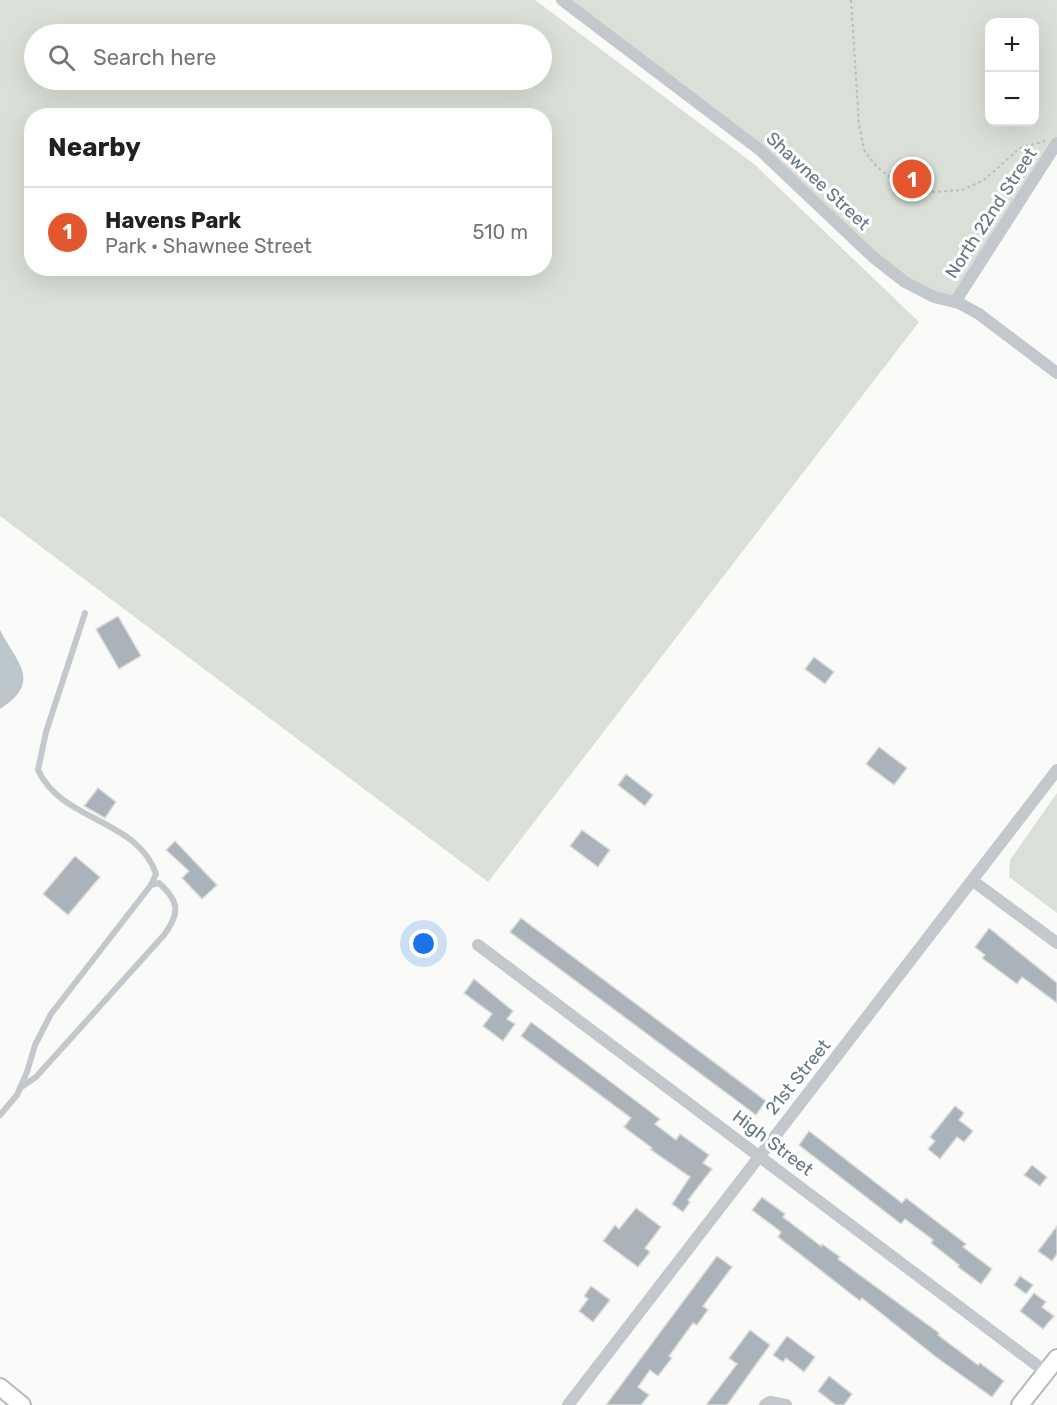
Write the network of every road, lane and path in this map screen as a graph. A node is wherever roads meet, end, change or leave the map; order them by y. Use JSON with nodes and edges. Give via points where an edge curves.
{"nodes":[{"id":1,"x":562,"y":0,"type":"edge"},
{"id":2,"x":851,"y":0,"type":"edge"},
{"id":3,"x":1053,"y":142,"type":"edge"},
{"id":4,"x":955,"y":302,"type":"junction"},
{"id":5,"x":1057,"y":373,"type":"edge"},
{"id":6,"x":85,"y":613,"type":"dead end"},
{"id":7,"x":1057,"y":770,"type":"edge"},
{"id":8,"x":973,"y":881,"type":"junction"},
{"id":9,"x":151,"y":885,"type":"junction"},
{"id":10,"x":1057,"y":944,"type":"edge"},
{"id":11,"x":478,"y":945,"type":"dead end"},
{"id":12,"x":20,"y":1088,"type":"junction"},
{"id":13,"x":0,"y":1115,"type":"edge"},
{"id":14,"x":759,"y":1155,"type":"junction"},
{"id":15,"x":1057,"y":1358,"type":"edge"},
{"id":16,"x":1046,"y":1372,"type":"junction"},
{"id":17,"x":1,"y":1387,"type":"edge"},
{"id":18,"x":22,"y":1405,"type":"edge"},
{"id":19,"x":568,"y":1405,"type":"edge"},
{"id":20,"x":765,"y":1405,"type":"edge"},
{"id":21,"x":786,"y":1405,"type":"edge"},
{"id":22,"x":1020,"y":1405,"type":"edge"}],
"edges":[{"from":1,"to":4,"type":"street","name":"Shawnee Street","via":[[760,150],[905,282],[934,297]]},
{"from":2,"to":3,"type":"path","via":[[864,150],[877,167],[900,185],[933,192],[962,190],[984,180],[1020,148],[1040,141]]},
{"from":3,"to":4,"type":"street","name":"North 22nd Street"},
{"from":4,"to":5,"type":"street","name":"Shawnee Street","via":[[980,314]]},
{"from":6,"to":9,"type":"lane","via":[[46,732],[38,770],[57,795],[142,848],[156,874]]},
{"from":7,"to":8,"type":"street","name":"21st Street"},
{"from":8,"to":10,"type":"street"},
{"from":8,"to":14,"type":"street","name":"21st Street"},
{"from":9,"to":12,"type":"lane","via":[[51,1014]]},
{"from":9,"to":12,"type":"lane","via":[[159,883],[170,893],[177,910],[174,921],[36,1077]]},
{"from":11,"to":14,"type":"street","name":"High Street"},
{"from":12,"to":13,"type":"lane"},
{"from":14,"to":16,"type":"street","name":"High Street"},
{"from":14,"to":19,"type":"street","name":"21st Street"},
{"from":15,"to":16,"type":"main road"},
{"from":16,"to":22,"type":"main road"},
{"from":17,"to":18,"type":"main road"},
{"from":20,"to":21,"type":"street"}]}
